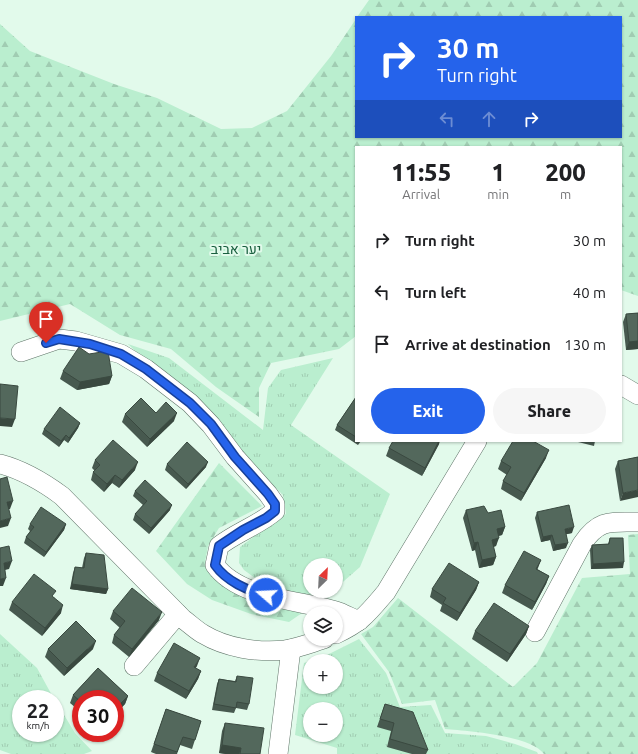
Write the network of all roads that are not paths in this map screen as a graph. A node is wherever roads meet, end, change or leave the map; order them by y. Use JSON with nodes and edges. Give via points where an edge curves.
{"nodes":[{"id":1,"x":21,"y":352,"type":"dead end"},
{"id":2,"x":622,"y":386,"type":"edge"},
{"id":3,"x":638,"y":395,"type":"edge"},
{"id":4,"x":476,"y":442,"type":"edge"},
{"id":5,"x":0,"y":464,"type":"edge"},
{"id":6,"x":638,"y":522,"type":"edge"},
{"id":7,"x":178,"y":614,"type":"junction"},
{"id":8,"x":359,"y":621,"type":"junction"},
{"id":9,"x":343,"y":630,"type":"edge"},
{"id":10,"x":535,"y":632,"type":"dead end"},
{"id":11,"x":303,"y":645,"type":"edge"},
{"id":12,"x":291,"y":649,"type":"junction"},
{"id":13,"x":134,"y":666,"type":"dead end"},
{"id":14,"x":278,"y":754,"type":"edge"}],
"edges":[{"from":1,"to":8,"type":"street","via":[[59,339],[76,341],[121,354],[165,383],[211,424],[275,504],[275,511],[266,518],[219,546],[215,565],[222,574],[254,592],[340,612]]},
{"from":2,"to":3,"type":"street"},
{"from":4,"to":8,"type":"street","via":[[386,592]]},
{"from":5,"to":7,"type":"street","via":[[26,474],[62,496]]},
{"from":6,"to":10,"type":"street","via":[[606,523],[589,534]]},
{"from":7,"to":12,"type":"street","via":[[204,634],[221,642],[244,649]]},
{"from":7,"to":13,"type":"street"},
{"from":8,"to":9,"type":"street"},
{"from":11,"to":12,"type":"street"},
{"from":12,"to":14,"type":"street"}]}
